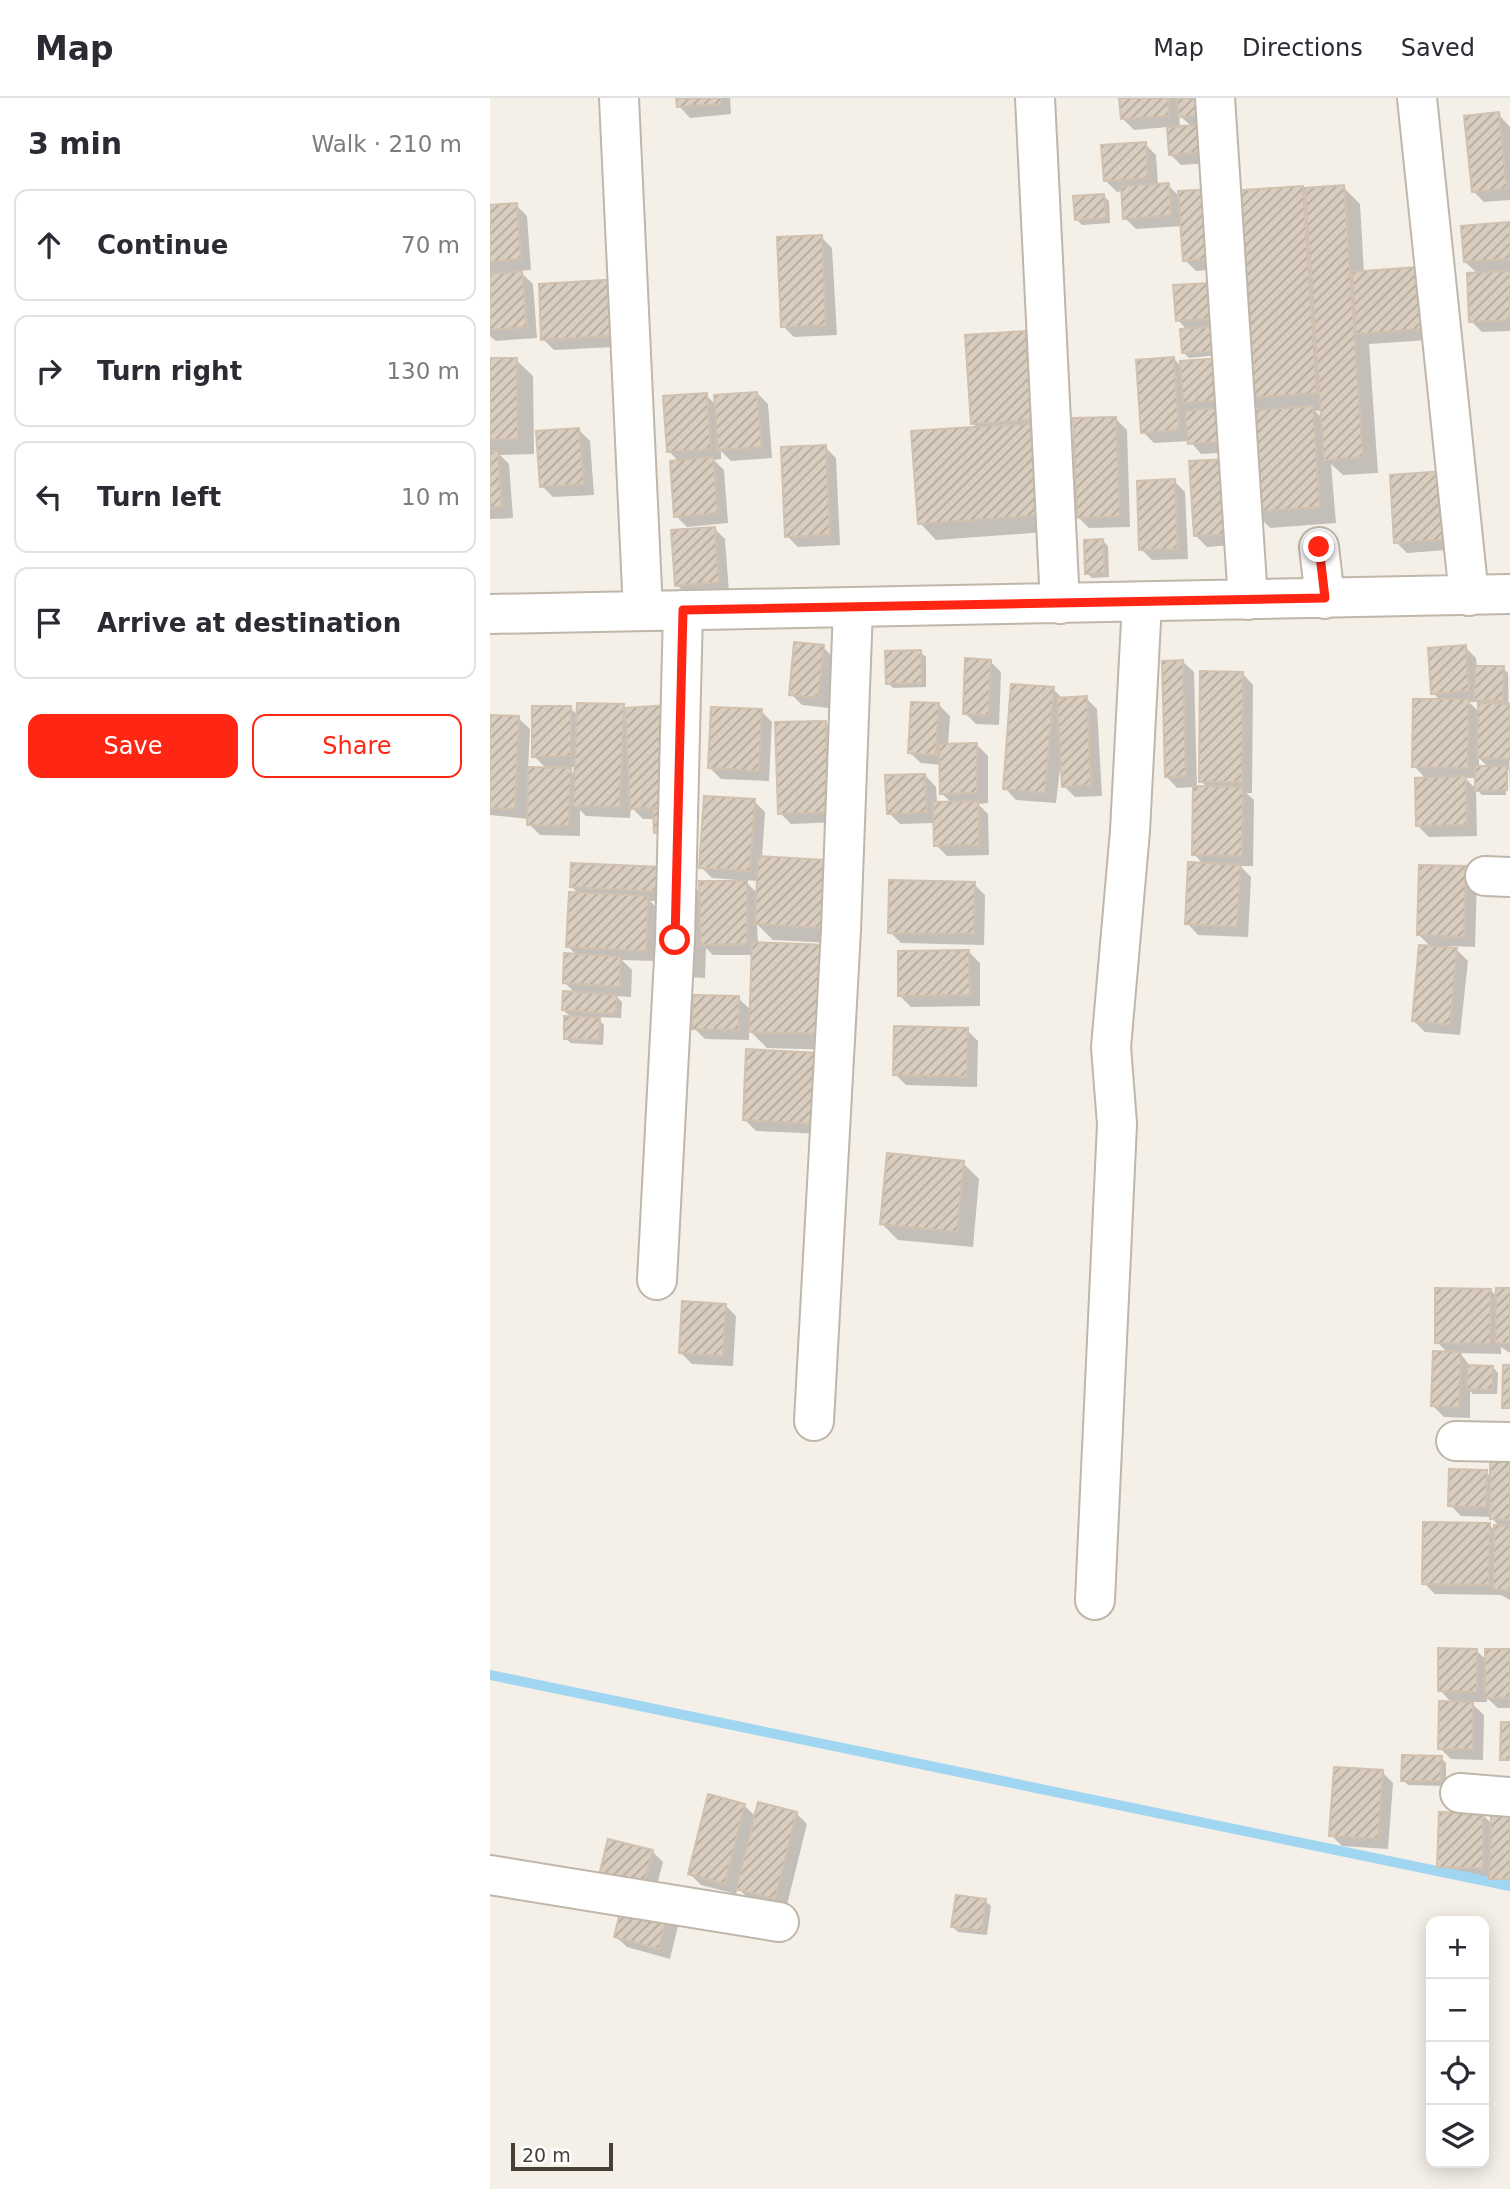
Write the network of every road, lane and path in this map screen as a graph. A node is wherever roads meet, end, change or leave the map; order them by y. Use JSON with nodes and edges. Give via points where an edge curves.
{"nodes":[{"id":1,"x":619,"y":98,"type":"edge"},
{"id":2,"x":1035,"y":98,"type":"edge"},
{"id":3,"x":1215,"y":98,"type":"edge"},
{"id":4,"x":1417,"y":98,"type":"edge"},
{"id":5,"x":1319,"y":547,"type":"dead end"},
{"id":6,"x":1510,"y":594,"type":"edge"},
{"id":7,"x":1469,"y":596,"type":"junction"},
{"id":8,"x":1325,"y":598,"type":"junction"},
{"id":9,"x":1248,"y":600,"type":"junction"},
{"id":10,"x":1142,"y":602,"type":"junction"},
{"id":11,"x":1060,"y":604,"type":"junction"},
{"id":12,"x":853,"y":608,"type":"junction"},
{"id":13,"x":683,"y":610,"type":"junction"},
{"id":14,"x":643,"y":611,"type":"junction"},
{"id":15,"x":490,"y":614,"type":"edge"},
{"id":16,"x":657,"y":1280,"type":"dead end"},
{"id":17,"x":814,"y":1421,"type":"dead end"},
{"id":18,"x":1456,"y":1441,"type":"dead end"},
{"id":19,"x":1510,"y":1441,"type":"edge"},
{"id":20,"x":1095,"y":1600,"type":"dead end"},
{"id":21,"x":1460,"y":1793,"type":"dead end"},
{"id":22,"x":1510,"y":1797,"type":"edge"},
{"id":23,"x":490,"y":1875,"type":"edge"},
{"id":24,"x":779,"y":1922,"type":"dead end"}],
"edges":[{"from":1,"to":14,"type":"street"},
{"from":2,"to":11,"type":"street"},
{"from":3,"to":9,"type":"street"},
{"from":4,"to":7,"type":"street"},
{"from":5,"to":8,"type":"street"},
{"from":6,"to":7,"type":"street"},
{"from":7,"to":8,"type":"street"},
{"from":8,"to":9,"type":"street"},
{"from":9,"to":10,"type":"street"},
{"from":10,"to":11,"type":"street"},
{"from":10,"to":20,"type":"street","via":[[1130,831],[1111,1047],[1116,1161]]},
{"from":11,"to":12,"type":"street"},
{"from":12,"to":13,"type":"street"},
{"from":12,"to":17,"type":"street"},
{"from":13,"to":14,"type":"street"},
{"from":13,"to":16,"type":"street","via":[[675,940]]},
{"from":14,"to":15,"type":"street"},
{"from":18,"to":19,"type":"street"},
{"from":21,"to":22,"type":"street"},
{"from":23,"to":24,"type":"street"}]}
